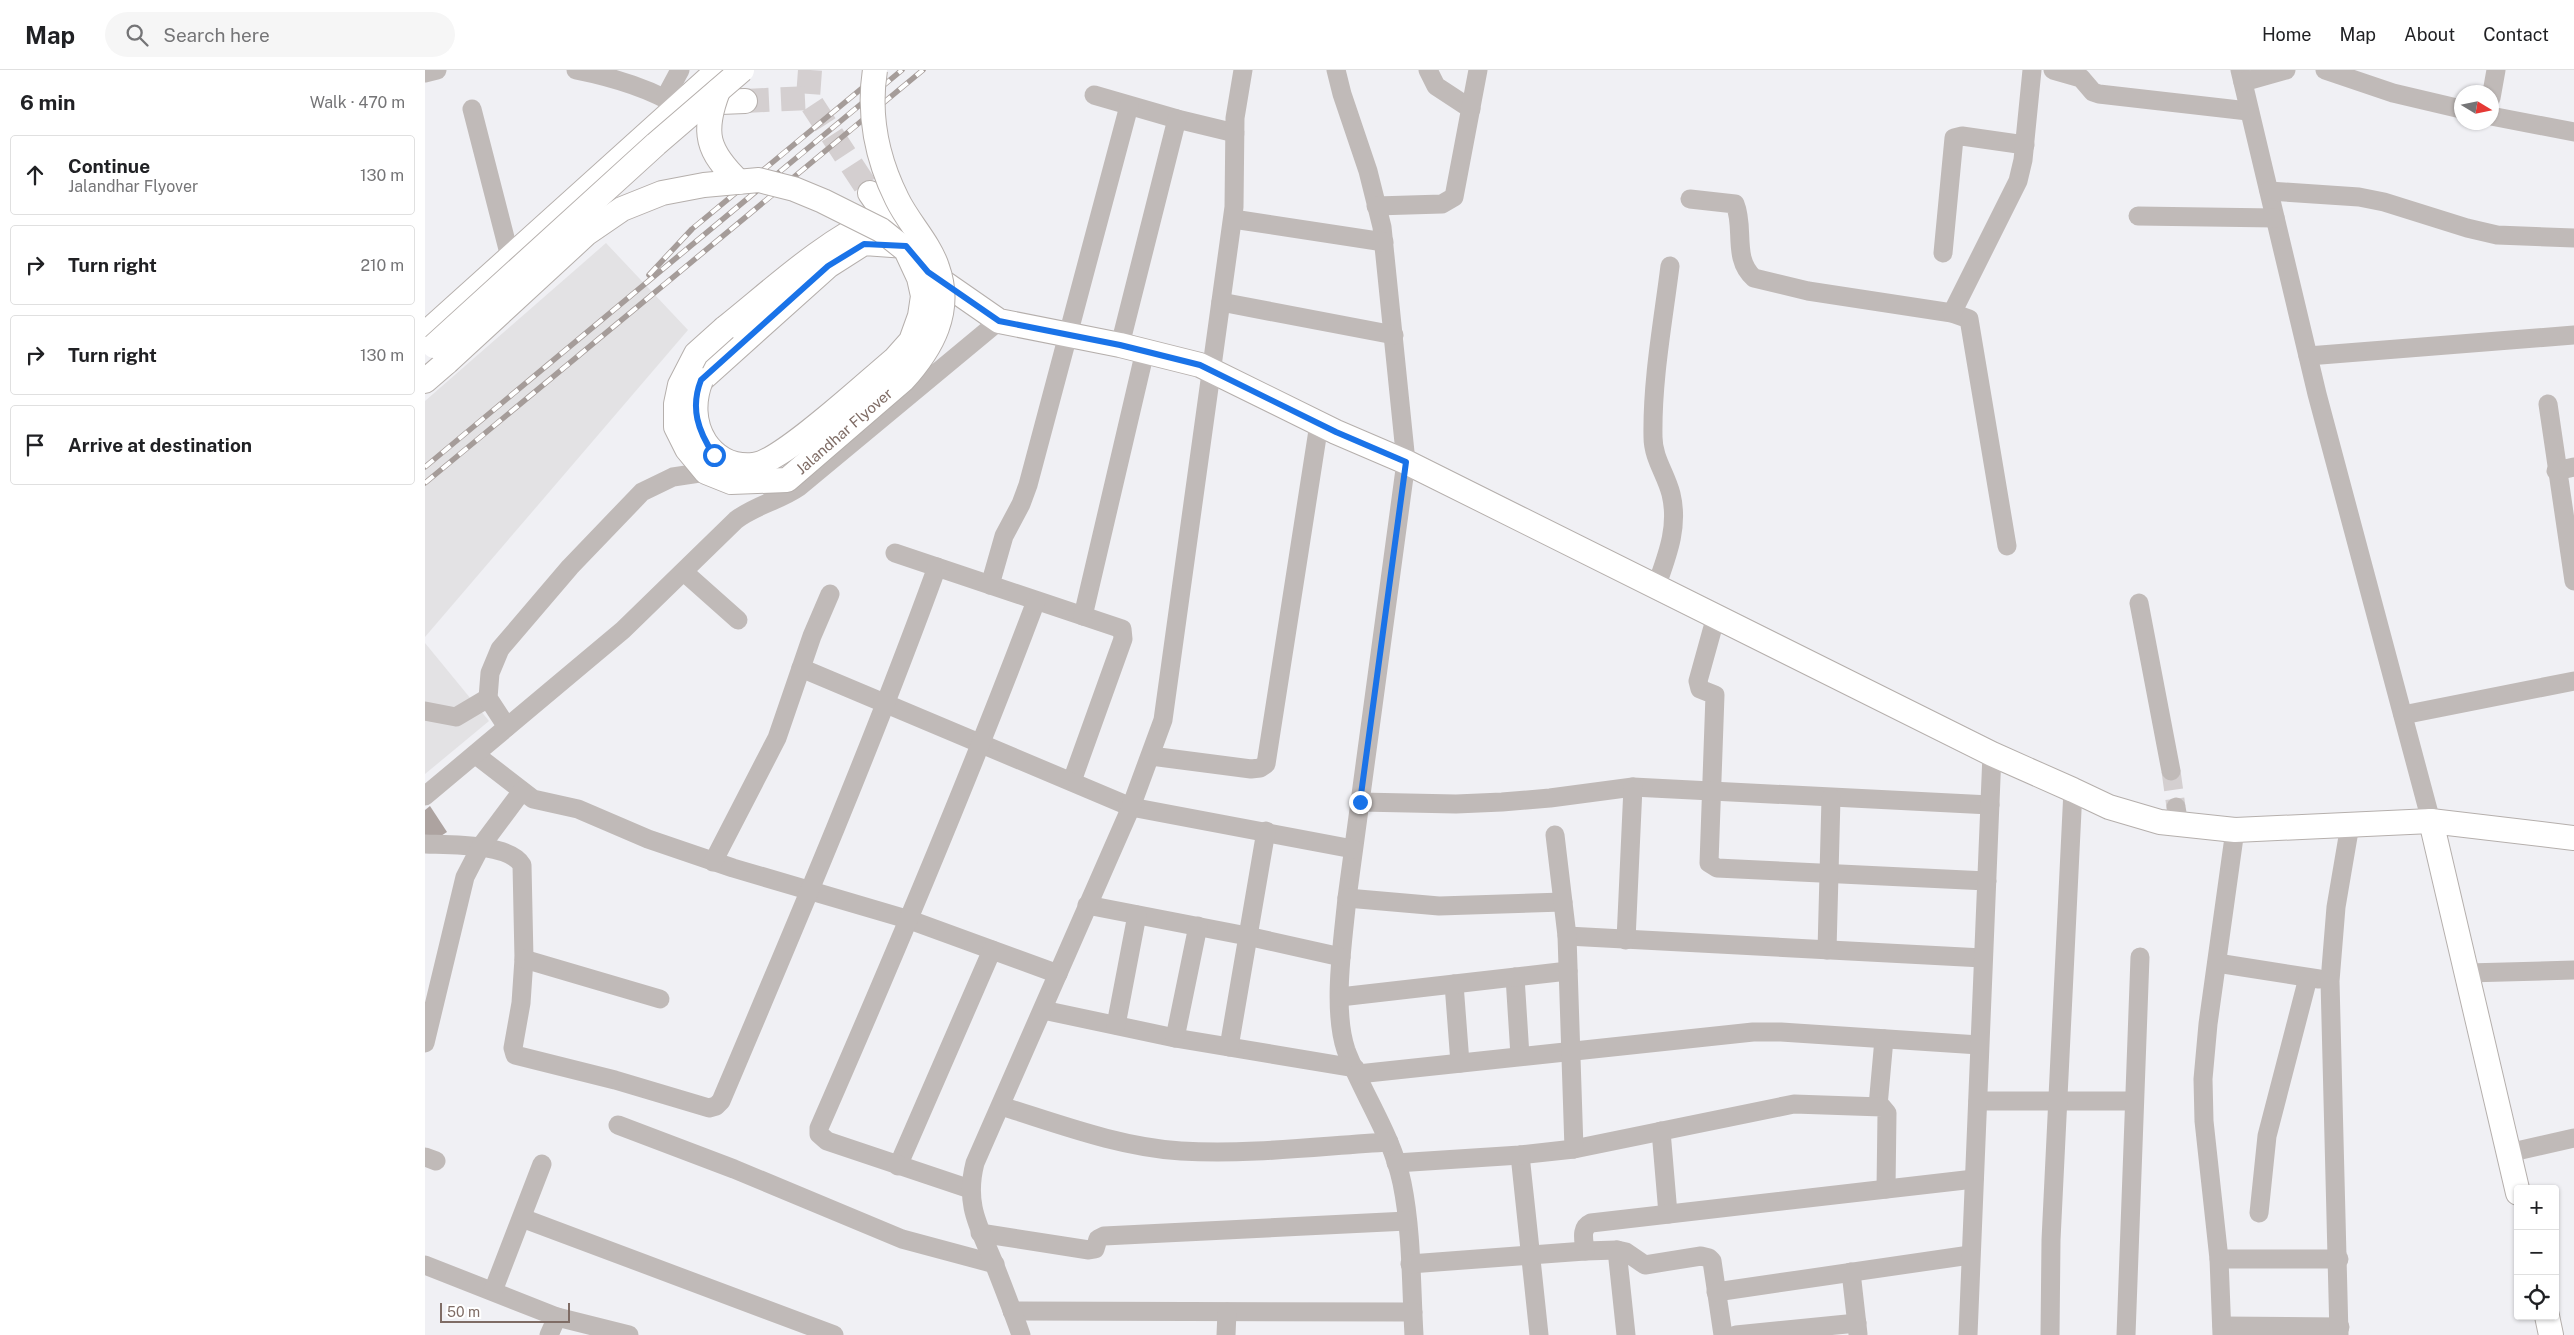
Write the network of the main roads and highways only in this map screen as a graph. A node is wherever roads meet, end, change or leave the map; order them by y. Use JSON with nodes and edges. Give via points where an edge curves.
{"nodes":[{"id":1,"x":742,"y":70,"type":"edge"},
{"id":2,"x":875,"y":70,"type":"edge"},
{"id":3,"x":718,"y":80,"type":"edge"},
{"id":4,"x":745,"y":100,"type":"tunnel mouth"},
{"id":5,"x":675,"y":102,"type":"junction"},
{"id":6,"x":739,"y":182,"type":"junction"},
{"id":7,"x":870,"y":193,"type":"tunnel mouth"},
{"id":8,"x":884,"y":215,"type":"junction"},
{"id":9,"x":906,"y":246,"type":"junction"},
{"id":10,"x":433,"y":349,"type":"edge"},
{"id":11,"x":425,"y":381,"type":"edge"},
{"id":12,"x":2431,"y":821,"type":"junction"},
{"id":13,"x":2574,"y":838,"type":"edge"},
{"id":14,"x":2516,"y":1185,"type":"edge"},
{"id":15,"x":2548,"y":1320,"type":"edge"},
{"id":16,"x":2551,"y":1335,"type":"edge"}],
"edges":[{"from":1,"to":3,"type":"main road","name":"Jalandhar Flyover","bridge":true},
{"from":2,"to":8,"type":"main road","name":"Jalandhar Flyover","bridge":true,"via":[[872,88],[876,141],[896,198],[937,266],[944,293],[942,318],[935,335],[920,361],[903,380],[787,480],[731,482],[706,472],[687,449],[676,428],[680,385],[696,354],[823,249]]},
{"from":3,"to":5,"type":"main road"},
{"from":3,"to":6,"type":"main road","bridge":true,"via":[[709,116],[709,142],[723,166]]},
{"from":3,"to":10,"type":"main road","name":"Jalandhar Flyover","bridge":true,"via":[[656,144]]},
{"from":4,"to":5,"type":"main road"},
{"from":5,"to":10,"type":"main road","via":[[510,258]]},
{"from":6,"to":9,"type":"main road","name":"Jalandhar Flyover","bridge":true,"via":[[759,180],[793,189],[881,230],[906,250],[923,296],[911,341],[895,359],[779,456],[754,466],[728,462],[714,455],[703,438],[695,413],[695,394],[701,380],[828,266],[864,244]]},
{"from":6,"to":10,"type":"main road","name":"Jalandhar Flyover","bridge":true,"via":[[662,193],[622,209]]},
{"from":7,"to":8,"type":"main road"},
{"from":8,"to":9,"type":"main road"},
{"from":9,"to":12,"type":"main road","via":[[928,272],[999,321],[1120,345],[1211,370],[1319,424],[1406,462],[1992,754],[2109,807],[2160,822],[2177,816],[2235,830]]},
{"from":10,"to":11,"type":"main road","name":"Jalandhar Flyover"},
{"from":12,"to":13,"type":"main road"},
{"from":12,"to":14,"type":"main road"},
{"from":15,"to":16,"type":"main road"}]}
